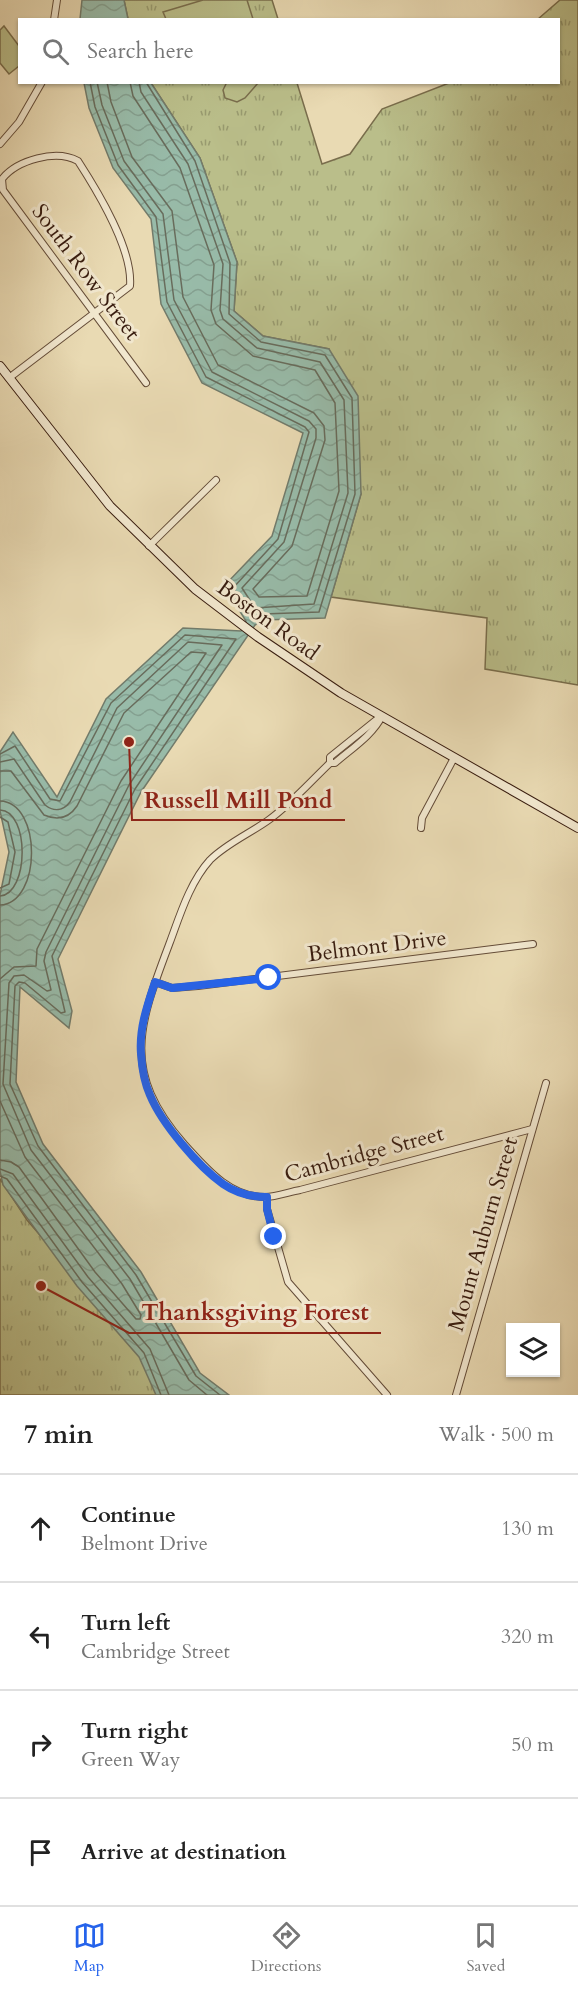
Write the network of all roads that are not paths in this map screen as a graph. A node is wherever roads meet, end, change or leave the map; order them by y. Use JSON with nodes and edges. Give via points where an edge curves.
{"nodes":[{"id":1,"x":57,"y":0,"type":"edge"},
{"id":2,"x":54,"y":18,"type":"edge"},
{"id":3,"x":41,"y":84,"type":"edge"},
{"id":4,"x":0,"y":144,"type":"edge"},
{"id":5,"x":96,"y":314,"type":"junction"},
{"id":6,"x":0,"y":366,"type":"edge"},
{"id":7,"x":9,"y":378,"type":"junction"},
{"id":8,"x":146,"y":383,"type":"dead end"},
{"id":9,"x":216,"y":480,"type":"dead end"},
{"id":10,"x":149,"y":546,"type":"junction"},
{"id":11,"x":382,"y":716,"type":"junction"},
{"id":12,"x":454,"y":758,"type":"junction"},
{"id":13,"x":421,"y":828,"type":"dead end"},
{"id":14,"x":578,"y":828,"type":"edge"},
{"id":15,"x":533,"y":944,"type":"dead end"},
{"id":16,"x":155,"y":982,"type":"junction"},
{"id":17,"x":546,"y":1083,"type":"dead end"},
{"id":18,"x":532,"y":1129,"type":"junction"},
{"id":19,"x":267,"y":1197,"type":"junction"},
{"id":20,"x":387,"y":1395,"type":"edge"},
{"id":21,"x":456,"y":1395,"type":"edge"}],
"edges":[{"from":1,"to":2,"type":"street"},
{"from":3,"to":4,"type":"street","via":[[25,113]]},
{"from":5,"to":5,"type":"street","name":"South Row Street","via":[[125,292],[131,280],[105,203],[78,161],[56,154],[7,173],[2,181],[3,190]]},
{"from":5,"to":7,"type":"street"},
{"from":5,"to":8,"type":"street","name":"South Row Street"},
{"from":6,"to":7,"type":"main road","name":"Boston Road"},
{"from":7,"to":10,"type":"main road","name":"Boston Road","via":[[74,463]]},
{"from":9,"to":10,"type":"street"},
{"from":10,"to":11,"type":"main road","name":"Boston Road","via":[[195,589],[251,632]]},
{"from":11,"to":12,"type":"main road","name":"Boston Road"},
{"from":11,"to":16,"type":"street","name":"Cambridge Street","via":[[364,737],[272,818],[210,861],[188,898]]},
{"from":12,"to":13,"type":"street","via":[[422,818]]},
{"from":12,"to":14,"type":"main road","name":"Boston Road"},
{"from":15,"to":16,"type":"street","name":"Belmont Drive","via":[[198,987],[172,988]]},
{"from":16,"to":19,"type":"street","name":"Cambridge Street","via":[[141,1030],[144,1075],[154,1104],[224,1184],[242,1194]]},
{"from":17,"to":18,"type":"street","name":"Mount Auburn Street"},
{"from":18,"to":19,"type":"street","name":"Cambridge Street"},
{"from":18,"to":21,"type":"street","name":"Mount Auburn Street"},
{"from":19,"to":20,"type":"street","via":[[288,1282]]}]}
